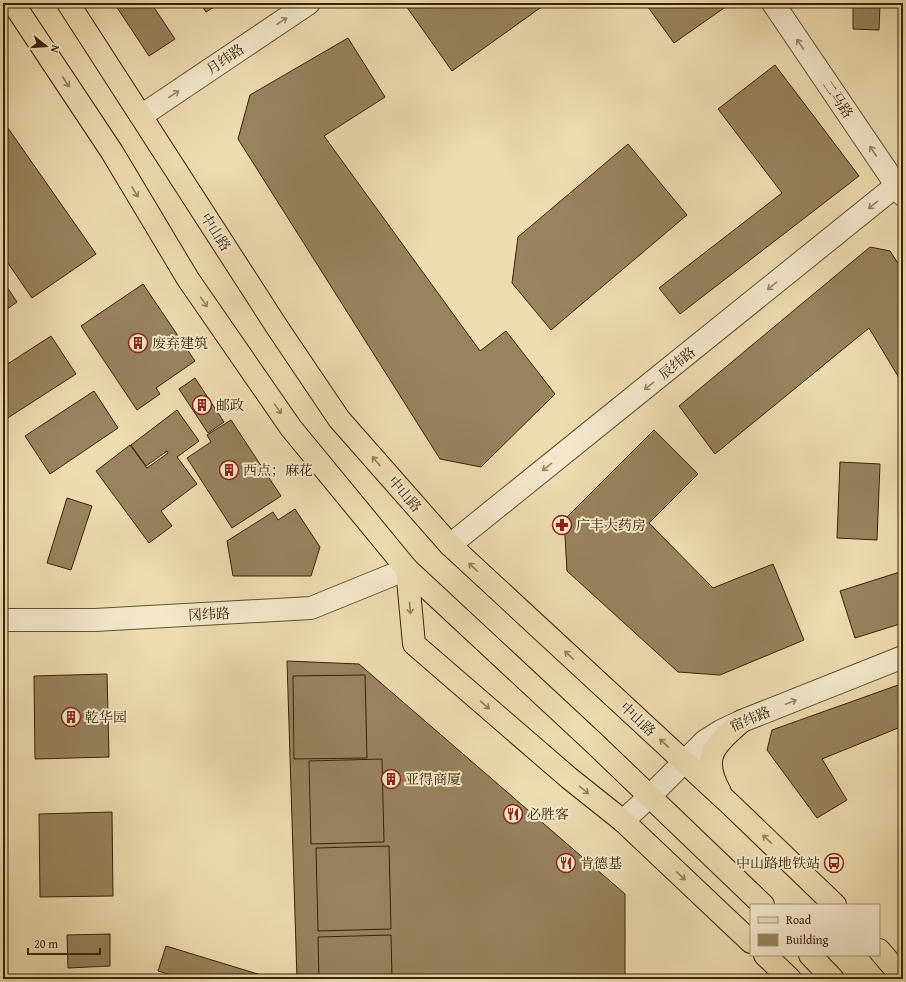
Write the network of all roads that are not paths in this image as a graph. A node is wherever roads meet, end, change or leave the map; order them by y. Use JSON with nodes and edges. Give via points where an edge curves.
{"nodes":[{"id":1,"x":14,"y":3,"type":"edge"},
{"id":2,"x":68,"y":3,"type":"edge"},
{"id":3,"x":309,"y":3,"type":"edge"},
{"id":4,"x":773,"y":3,"type":"edge"},
{"id":5,"x":141,"y":116,"type":"junction"},
{"id":6,"x":901,"y":187,"type":"edge"},
{"id":7,"x":450,"y":545,"type":"junction"},
{"id":8,"x":407,"y":569,"type":"junction"},
{"id":9,"x":3,"y":620,"type":"edge"},
{"id":10,"x":903,"y":657,"type":"edge"},
{"id":11,"x":742,"y":721,"type":"junction"},
{"id":12,"x":685,"y":762,"type":"junction"},
{"id":13,"x":650,"y":796,"type":"junction"},
{"id":14,"x":724,"y":798,"type":"junction"},
{"id":15,"x":623,"y":821,"type":"junction"},
{"id":16,"x":761,"y":904,"type":"edge"},
{"id":17,"x":835,"y":904,"type":"edge"},
{"id":18,"x":880,"y":940,"type":"edge"},
{"id":19,"x":750,"y":941,"type":"edge"},
{"id":20,"x":880,"y":951,"type":"edge"},
{"id":21,"x":903,"y":954,"type":"edge"},
{"id":22,"x":766,"y":956,"type":"edge"},
{"id":23,"x":811,"y":956,"type":"edge"},
{"id":24,"x":903,"y":978,"type":"edge"},
{"id":25,"x":790,"y":979,"type":"edge"},
{"id":26,"x":833,"y":979,"type":"edge"}],
"edges":[{"from":1,"to":8,"type":"main road","one_way":true,"via":[[112,152],[188,279],[291,428]]},
{"from":2,"to":5,"type":"main road","name":"中山路"},
{"from":5,"to":3,"type":"street","name":"月纬路","one_way":true},
{"from":6,"to":4,"type":"street","name":"二马路","one_way":true},
{"from":7,"to":5,"type":"main road","name":"中山路","one_way":true,"via":[[339,419]]},
{"from":6,"to":7,"type":"street","name":"辰纬路","one_way":true},
{"from":12,"to":7,"type":"main road","name":"中山路","one_way":true},
{"from":8,"to":9,"type":"street","name":"冈纬路","via":[[311,608],[95,620]]},
{"from":8,"to":13,"type":"main road"},
{"from":8,"to":15,"type":"main road","one_way":true,"via":[[414,644],[569,778]]},
{"from":11,"to":10,"type":"street","name":"宿纬路","one_way":true},
{"from":11,"to":12,"type":"street","name":"宿纬路","via":[[706,740]]},
{"from":11,"to":14,"type":"main road","via":[[723,739],[711,758],[712,774]]},
{"from":12,"to":13,"type":"street","name":"宿纬路"},
{"from":12,"to":14,"type":"main road","name":"中山路"},
{"from":13,"to":15,"type":"street","name":"宿纬路"},
{"from":13,"to":16,"type":"main road"},
{"from":17,"to":14,"type":"main road","name":"中山路","one_way":true},
{"from":15,"to":19,"type":"main road","one_way":true},
{"from":18,"to":21,"type":"main road"},
{"from":20,"to":24,"type":"main road"},
{"from":22,"to":25,"type":"main road"},
{"from":23,"to":26,"type":"main road"}]}
